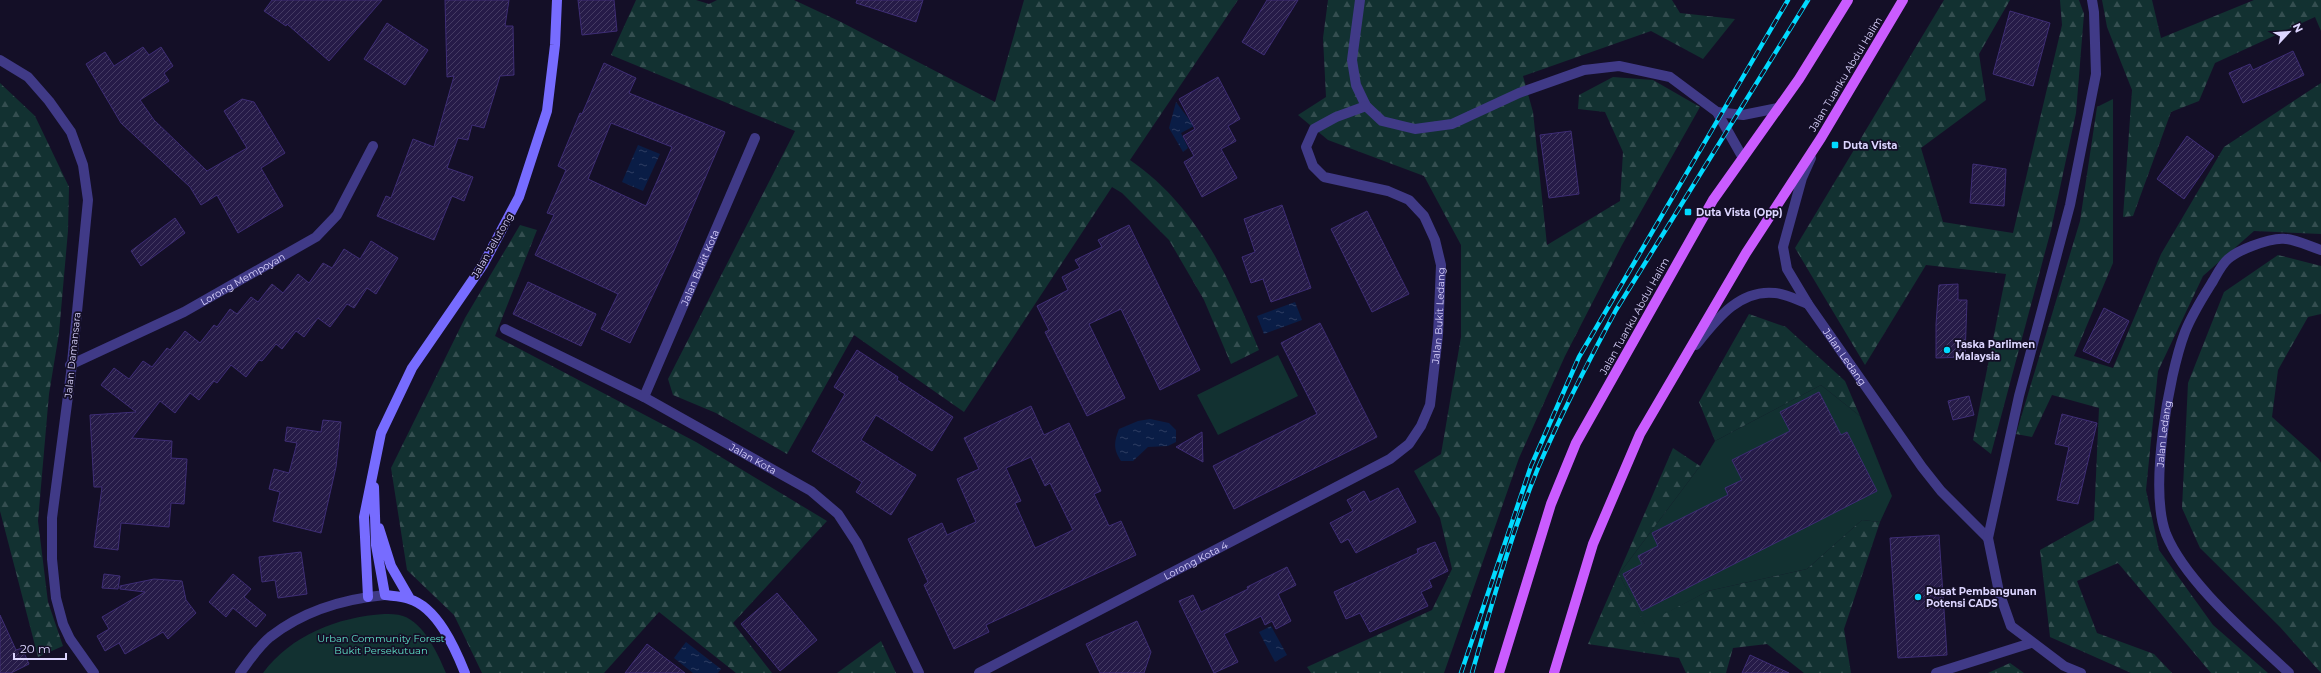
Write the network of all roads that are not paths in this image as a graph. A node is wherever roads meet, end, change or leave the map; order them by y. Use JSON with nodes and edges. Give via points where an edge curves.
{"nodes":[{"id":1,"x":557,"y":0,"type":"edge"},
{"id":2,"x":1360,"y":0,"type":"edge"},
{"id":3,"x":1848,"y":0,"type":"edge"},
{"id":4,"x":1903,"y":0,"type":"edge"},
{"id":5,"x":2092,"y":0,"type":"edge"},
{"id":6,"x":0,"y":60,"type":"edge"},
{"id":7,"x":1366,"y":106,"type":"junction"},
{"id":8,"x":1778,"y":108,"type":"junction"},
{"id":9,"x":1717,"y":112,"type":"junction"},
{"id":10,"x":755,"y":138,"type":"dead end"},
{"id":11,"x":1821,"y":138,"type":"junction"},
{"id":12,"x":373,"y":146,"type":"dead end"},
{"id":13,"x":1743,"y":158,"type":"junction"},
{"id":14,"x":2321,"y":250,"type":"edge"},
{"id":15,"x":1808,"y":304,"type":"junction"},
{"id":16,"x":505,"y":329,"type":"dead end"},
{"id":17,"x":70,"y":365,"type":"junction"},
{"id":18,"x":1678,"y":366,"type":"junction"},
{"id":19,"x":644,"y":397,"type":"junction"},
{"id":20,"x":1409,"y":444,"type":"joint"},
{"id":21,"x":374,"y":471,"type":"junction"},
{"id":22,"x":375,"y":516,"type":"junction"},
{"id":23,"x":1988,"y":538,"type":"junction"},
{"id":24,"x":385,"y":595,"type":"junction"},
{"id":25,"x":368,"y":597,"type":"junction"},
{"id":26,"x":410,"y":599,"type":"junction"},
{"id":27,"x":2031,"y":642,"type":"junction"},
{"id":28,"x":94,"y":673,"type":"edge"},
{"id":29,"x":240,"y":673,"type":"edge"},
{"id":30,"x":465,"y":673,"type":"edge"},
{"id":31,"x":919,"y":673,"type":"edge"},
{"id":32,"x":979,"y":673,"type":"edge"},
{"id":33,"x":1499,"y":673,"type":"edge"},
{"id":34,"x":1554,"y":673,"type":"edge"},
{"id":35,"x":1936,"y":673,"type":"edge"},
{"id":36,"x":2081,"y":673,"type":"edge"},
{"id":37,"x":2290,"y":673,"type":"edge"}],
"edges":[{"from":1,"to":21,"type":"street","name":"Jalan Jelutong","via":[[556,45],[547,111],[519,197],[487,259],[412,368],[381,433]]},
{"from":2,"to":7,"type":"street","via":[[1352,60],[1356,85]]},
{"from":3,"to":8,"type":"main road","name":"Jalan Tuanku Abdul Halim"},
{"from":4,"to":11,"type":"main road","name":"Jalan Tuanku Abdul Halim"},
{"from":5,"to":23,"type":"street","via":[[2096,74],[2070,205],[2017,403]]},
{"from":6,"to":17,"type":"street","name":"Jalan Damansara","via":[[28,77],[49,101],[71,132],[83,165],[88,200]]},
{"from":7,"to":9,"type":"street","via":[[1382,121],[1415,129],[1452,124],[1519,93],[1584,70],[1619,66],[1670,77]]},
{"from":7,"to":20,"type":"street","name":"Jalan Bukit Ledang","via":[[1336,117],[1314,129],[1306,146],[1312,166],[1324,178],[1388,191],[1409,200],[1424,216],[1435,240],[1441,265],[1438,335],[1430,406]]},
{"from":8,"to":9,"type":"street","via":[[1743,115]]},
{"from":8,"to":13,"type":"main road","name":"Jalan Tuanku Abdul Halim"},
{"from":9,"to":13,"type":"street"},
{"from":10,"to":19,"type":"street","name":"Jalan Bukit Kota"},
{"from":11,"to":15,"type":"street","name":"Jalan Ledang","via":[[1802,178],[1783,247],[1787,269]]},
{"from":11,"to":18,"type":"main road","name":"Jalan Tuanku Abdul Halim"},
{"from":12,"to":17,"type":"street","name":"Lorong Mempoyan","via":[[337,215],[316,237],[184,312]]},
{"from":13,"to":33,"type":"main road","name":"Jalan Tuanku Abdul Halim","via":[[1713,200],[1576,443],[1551,504]]},
{"from":14,"to":37,"type":"street","name":"Jalan Ledang","via":[[2282,237],[2268,239],[2241,250],[2228,259],[2201,299],[2186,331],[2164,425],[2160,472],[2160,502],[2166,532],[2174,552],[2206,592]]},
{"from":15,"to":18,"type":"street","via":[[1777,293],[1764,292],[1748,297],[1723,311]]},
{"from":15,"to":23,"type":"street","name":"Jalan Ledang","via":[[1922,467],[1941,491]]},
{"from":16,"to":19,"type":"street","name":"Jalan Kota"},
{"from":17,"to":28,"type":"street","name":"Jalan Damansara","via":[[52,518],[52,559],[56,598],[63,624],[70,639]]},
{"from":18,"to":34,"type":"main road","name":"Jalan Tuanku Abdul Halim","via":[[1640,434],[1593,544]]},
{"from":19,"to":31,"type":"street","name":"Jalan Kota","via":[[811,491],[838,514],[857,543]]},
{"from":20,"to":32,"type":"street","name":"Lorong Kota 4","via":[[1390,459]]},
{"from":21,"to":22,"type":"street","name":"Jalan Jelutong"},
{"from":21,"to":25,"type":"street","name":"Jalan Jelutong","via":[[364,517]]},
{"from":22,"to":24,"type":"street","name":"Jalan Jelutong","via":[[376,545]]},
{"from":22,"to":26,"type":"street","via":[[391,566]]},
{"from":23,"to":27,"type":"street","via":[[1999,592],[2011,626]]},
{"from":24,"to":25,"type":"street"},
{"from":24,"to":26,"type":"street"},
{"from":25,"to":29,"type":"street","via":[[314,611],[284,627],[269,638]]},
{"from":26,"to":30,"type":"street","via":[[427,610],[445,632]]},
{"from":27,"to":35,"type":"street"},
{"from":27,"to":36,"type":"street","via":[[2064,666]]}]}
